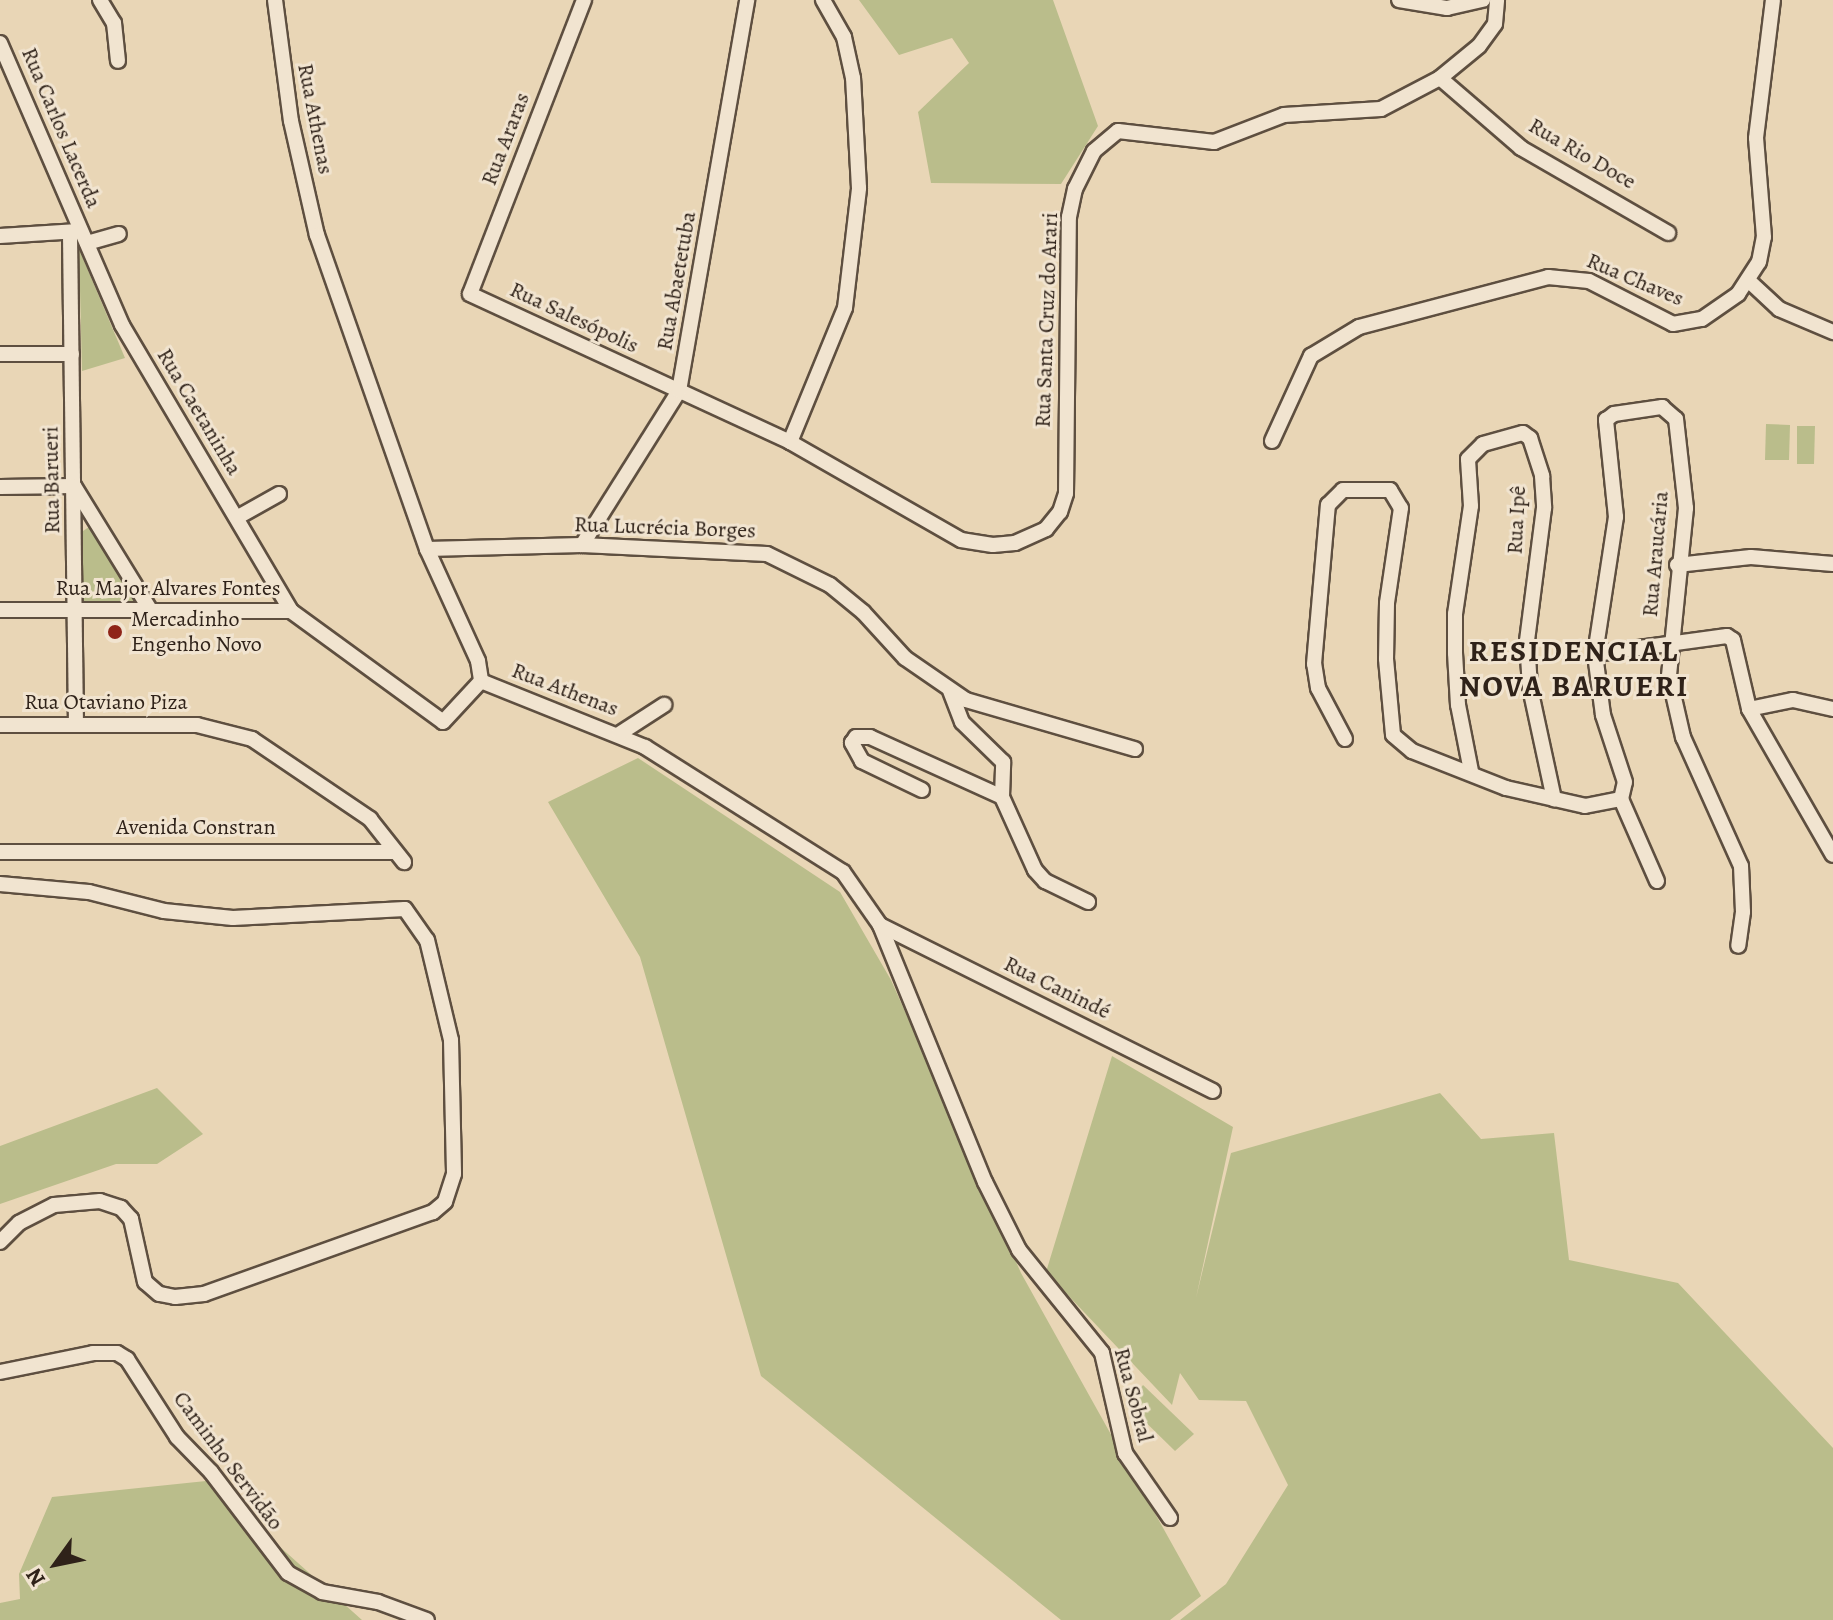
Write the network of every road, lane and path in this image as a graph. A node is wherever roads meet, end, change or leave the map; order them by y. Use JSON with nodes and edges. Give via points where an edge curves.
{"nodes":[{"id":1,"x":100,"y":0,"type":"edge"},
{"id":2,"x":275,"y":0,"type":"edge"},
{"id":3,"x":584,"y":0,"type":"edge"},
{"id":4,"x":747,"y":0,"type":"edge"},
{"id":5,"x":823,"y":0,"type":"edge"},
{"id":6,"x":1399,"y":0,"type":"edge"},
{"id":7,"x":1483,"y":0,"type":"edge"},
{"id":8,"x":1497,"y":0,"type":"edge"},
{"id":9,"x":1773,"y":0,"type":"edge"},
{"id":10,"x":0,"y":43,"type":"edge"},
{"id":11,"x":118,"y":61,"type":"dead end"},
{"id":12,"x":1440,"y":78,"type":"junction"},
{"id":13,"x":1668,"y":233,"type":"dead end"},
{"id":14,"x":119,"y":234,"type":"dead end"},
{"id":15,"x":0,"y":236,"type":"edge"},
{"id":16,"x":79,"y":236,"type":"junction"},
{"id":17,"x":1749,"y":281,"type":"junction"},
{"id":18,"x":470,"y":294,"type":"joint"},
{"id":19,"x":1833,"y":332,"type":"edge"},
{"id":20,"x":0,"y":354,"type":"edge"},
{"id":21,"x":72,"y":354,"type":"junction"},
{"id":22,"x":679,"y":391,"type":"junction"},
{"id":23,"x":1272,"y":441,"type":"dead end"},
{"id":24,"x":790,"y":442,"type":"junction"},
{"id":25,"x":74,"y":486,"type":"junction"},
{"id":26,"x":0,"y":487,"type":"edge"},
{"id":27,"x":279,"y":494,"type":"dead end"},
{"id":28,"x":238,"y":517,"type":"junction"},
{"id":29,"x":582,"y":545,"type":"junction"},
{"id":30,"x":427,"y":549,"type":"junction"},
{"id":31,"x":1833,"y":564,"type":"edge"},
{"id":32,"x":1677,"y":565,"type":"junction"},
{"id":33,"x":0,"y":610,"type":"edge"},
{"id":34,"x":75,"y":611,"type":"junction"},
{"id":35,"x":151,"y":611,"type":"junction"},
{"id":36,"x":291,"y":611,"type":"junction"},
{"id":37,"x":1669,"y":643,"type":"junction"},
{"id":38,"x":1595,"y":654,"type":"junction"},
{"id":39,"x":481,"y":681,"type":"junction"},
{"id":40,"x":950,"y":691,"type":"junction"},
{"id":41,"x":664,"y":705,"type":"dead end"},
{"id":42,"x":1749,"y":709,"type":"junction"},
{"id":43,"x":1833,"y":709,"type":"edge"},
{"id":44,"x":0,"y":725,"type":"edge"},
{"id":45,"x":76,"y":725,"type":"junction"},
{"id":46,"x":619,"y":734,"type":"junction"},
{"id":47,"x":1345,"y":739,"type":"dead end"},
{"id":48,"x":1135,"y":749,"type":"dead end"},
{"id":49,"x":1471,"y":771,"type":"junction"},
{"id":50,"x":922,"y":790,"type":"dead end"},
{"id":51,"x":1002,"y":797,"type":"junction"},
{"id":52,"x":1554,"y":799,"type":"junction"},
{"id":53,"x":1621,"y":799,"type":"junction"},
{"id":54,"x":0,"y":852,"type":"edge"},
{"id":55,"x":1833,"y":855,"type":"edge"},
{"id":56,"x":398,"y":857,"type":"joint"},
{"id":57,"x":1657,"y":881,"type":"dead end"},
{"id":58,"x":0,"y":884,"type":"edge"},
{"id":59,"x":1088,"y":902,"type":"dead end"},
{"id":60,"x":880,"y":925,"type":"junction"},
{"id":61,"x":1738,"y":946,"type":"dead end"},
{"id":62,"x":1213,"y":1091,"type":"dead end"},
{"id":63,"x":0,"y":1242,"type":"edge"},
{"id":64,"x":1019,"y":1250,"type":"joint"},
{"id":65,"x":0,"y":1372,"type":"edge"},
{"id":66,"x":1170,"y":1518,"type":"dead end"},
{"id":67,"x":427,"y":1620,"type":"edge"}],
"edges":[{"from":1,"to":11,"type":"street","via":[[114,23]]},
{"from":2,"to":30,"type":"street","name":"Rua Athenas","via":[[291,121],[317,235]]},
{"from":3,"to":18,"type":"street","name":"Rua Araras"},
{"from":4,"to":22,"type":"street","name":"Rua Abaetetuba"},
{"from":5,"to":24,"type":"street","via":[[844,37],[853,78],[859,188],[845,308]]},
{"from":6,"to":7,"type":"street","via":[[1447,8]]},
{"from":8,"to":12,"type":"street","name":"Rua Santa Cruz do Arari","via":[[1495,24],[1487,36]]},
{"from":9,"to":17,"type":"street","name":"Rua Chaves","via":[[1756,138],[1764,237]]},
{"from":10,"to":16,"type":"street","name":"Rua Carlos Lacerda"},
{"from":12,"to":13,"type":"street","name":"Rua Rio Doce","via":[[1521,148]]},
{"from":12,"to":24,"type":"street","name":"Rua Santa Cruz do Arari","via":[[1381,109],[1284,115],[1206,142],[1118,131],[1094,151],[1075,189],[1069,217],[1066,493],[1046,529],[1015,543],[961,540]]},
{"from":14,"to":16,"type":"street"},
{"from":15,"to":16,"type":"street"},
{"from":16,"to":21,"type":"street","name":"Rua Barueri"},
{"from":16,"to":28,"type":"street","name":"Rua Caetaninha","via":[[122,325]]},
{"from":17,"to":19,"type":"street","via":[[1779,309]]},
{"from":17,"to":23,"type":"street","name":"Rua Chaves","via":[[1722,306],[1686,325],[1673,324],[1576,277],[1519,283],[1359,327],[1311,356]]},
{"from":18,"to":22,"type":"street","name":"Rua Salesópolis"},
{"from":20,"to":21,"type":"street"},
{"from":21,"to":25,"type":"street","name":"Rua Barueri"},
{"from":22,"to":24,"type":"street","name":"Rua Salesópolis"},
{"from":22,"to":29,"type":"street","name":"Rua Abaetetuba"},
{"from":25,"to":26,"type":"street"},
{"from":25,"to":34,"type":"street","name":"Rua Barueri"},
{"from":25,"to":35,"type":"street"},
{"from":27,"to":28,"type":"street"},
{"from":28,"to":36,"type":"street","name":"Rua Caetaninha"},
{"from":29,"to":30,"type":"street","name":"Rua Lucrécia Borges"},
{"from":29,"to":40,"type":"street","name":"Rua Lucrécia Borges","via":[[743,552],[796,565],[863,612],[905,658]]},
{"from":30,"to":39,"type":"street","name":"Rua Athenas","via":[[478,661]]},
{"from":31,"to":32,"type":"street","via":[[1751,557]]},
{"from":32,"to":37,"type":"street","name":"Rua Araucária"},
{"from":32,"to":38,"type":"street","name":"Rua Araucária","via":[[1686,508],[1676,419],[1662,407],[1609,416],[1605,425],[1616,517]]},
{"from":33,"to":34,"type":"street","name":"Rua Major Alvares Fontes"},
{"from":34,"to":35,"type":"street","name":"Rua Major Alvares Fontes"},
{"from":34,"to":45,"type":"street","name":"Rua Barueri"},
{"from":35,"to":36,"type":"street","name":"Rua Major Alvares Fontes"},
{"from":36,"to":39,"type":"street","name":"Rua Major Alvares Fontes","via":[[443,722]]},
{"from":37,"to":38,"type":"street"},
{"from":37,"to":42,"type":"street","via":[[1733,640]]},
{"from":37,"to":61,"type":"street","name":"Rua Araucária","via":[[1669,676],[1683,737],[1741,866]]},
{"from":38,"to":53,"type":"street","name":"Rua Araucária","via":[[1603,715],[1625,782]]},
{"from":39,"to":46,"type":"street","name":"Rua Athenas"},
{"from":40,"to":48,"type":"street","name":"Rua Lucrécia Borges"},
{"from":40,"to":51,"type":"street","name":"Rua Lucrécia Borges","via":[[962,722],[1003,762]]},
{"from":41,"to":46,"type":"street"},
{"from":42,"to":43,"type":"street","via":[[1793,700]]},
{"from":42,"to":55,"type":"street"},
{"from":44,"to":45,"type":"street","name":"Rua Otaviano Piza"},
{"from":45,"to":56,"type":"street","name":"Rua Otaviano Piza","via":[[197,725],[252,739],[370,819]]},
{"from":46,"to":60,"type":"street","name":"Rua Athenas","via":[[843,872]]},
{"from":47,"to":49,"type":"street","via":[[1318,688],[1314,664],[1328,505],[1343,490],[1390,490],[1401,508],[1387,603],[1389,726],[1404,747]]},
{"from":49,"to":52,"type":"street","via":[[1506,788]]},
{"from":49,"to":52,"type":"street","name":"Rua Ipê","via":[[1458,705],[1455,653],[1458,584],[1471,506],[1468,459],[1483,444],[1523,433],[1530,438],[1542,476],[1544,508],[1527,641],[1530,688]]},
{"from":50,"to":51,"type":"street","via":[[862,761],[852,747],[854,739],[870,737]]},
{"from":51,"to":59,"type":"street","name":"Rua Lucrécia Borges","via":[[1035,870],[1045,881]]},
{"from":52,"to":53,"type":"street","via":[[1585,806]]},
{"from":53,"to":57,"type":"street","name":"Rua Araucária"},
{"from":54,"to":56,"type":"street","name":"Avenida Constran"},
{"from":58,"to":63,"type":"street","via":[[89,892],[164,911],[233,918],[405,909],[427,940],[451,1040],[454,1174],[445,1202],[433,1212],[204,1294],[159,1294],[145,1282],[131,1219],[121,1208],[100,1201],[54,1205],[19,1223]]},
{"from":60,"to":62,"type":"street","name":"Rua Canindé"},
{"from":60,"to":64,"type":"street","name":"Rua Athenas","via":[[985,1182]]},
{"from":64,"to":66,"type":"street","name":"Rua Sobral","via":[[1102,1353],[1125,1453]]},
{"from":65,"to":67,"type":"street","name":"Caminho Servidão","via":[[117,1353],[127,1359],[177,1437],[211,1472],[288,1573],[322,1592],[378,1602]]}]}
